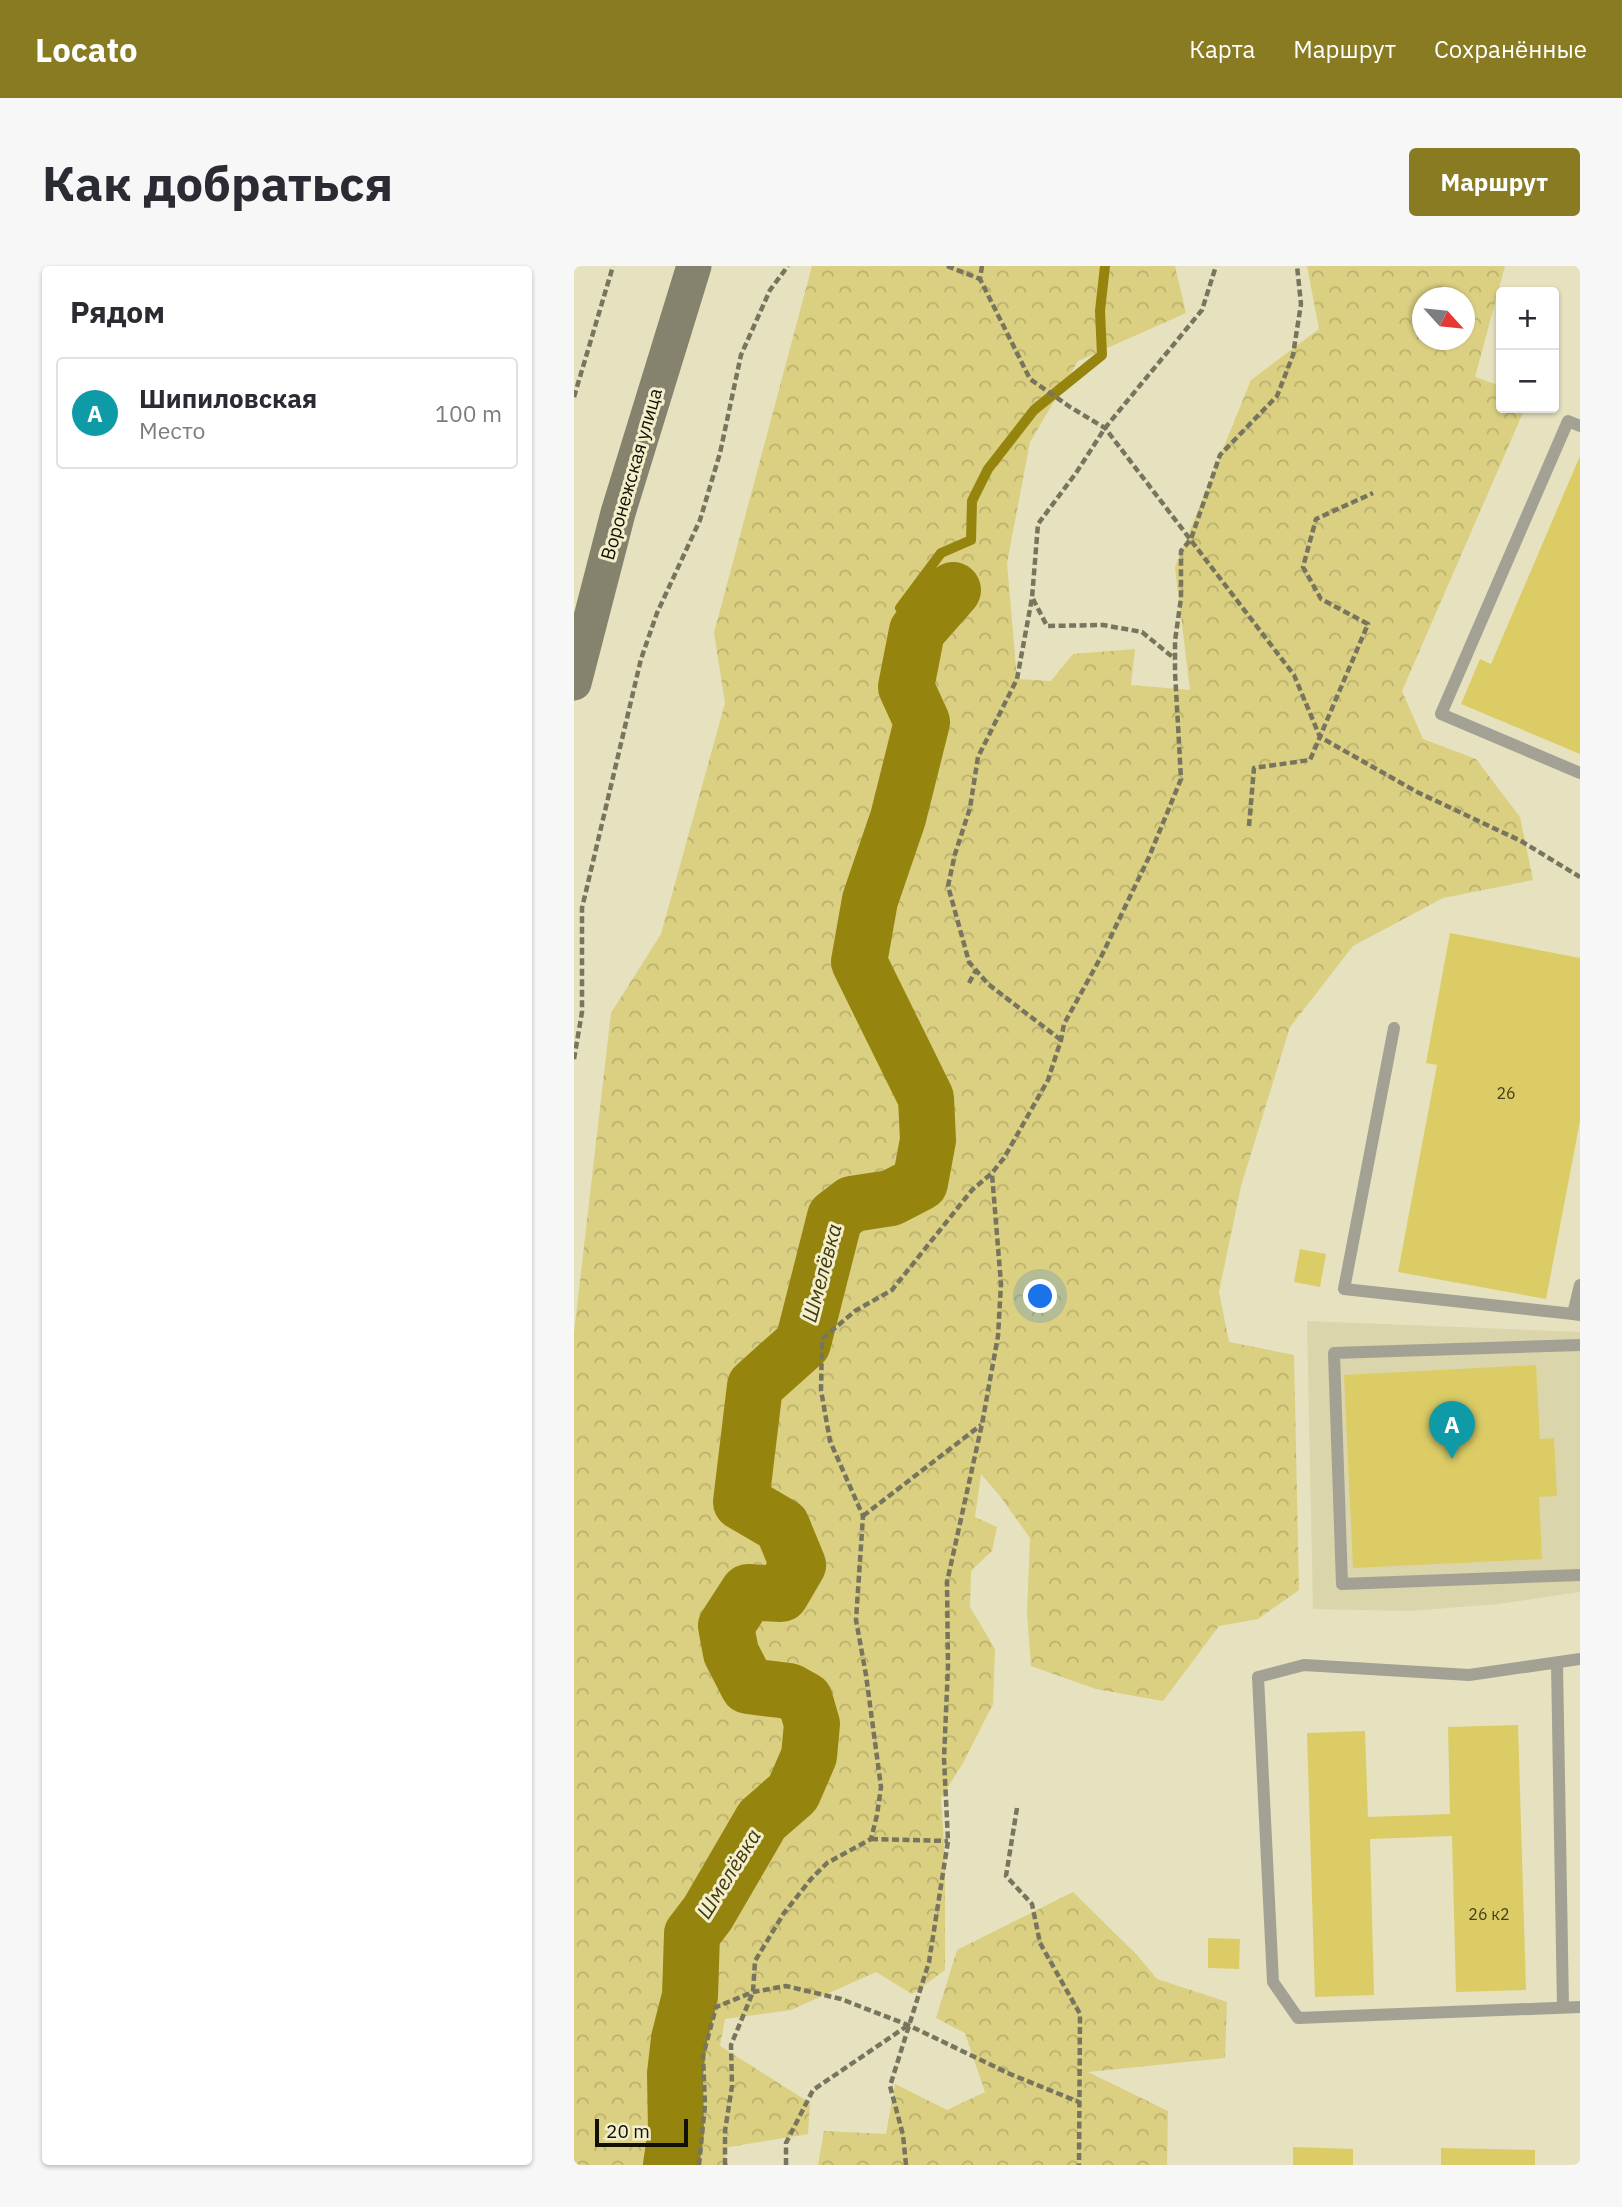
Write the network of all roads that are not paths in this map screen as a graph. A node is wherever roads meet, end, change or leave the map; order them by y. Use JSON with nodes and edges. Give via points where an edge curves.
{"nodes":[{"id":1,"x":694,"y":266,"type":"edge"},
{"id":2,"x":1580,"y":426,"type":"edge"},
{"id":3,"x":574,"y":683,"type":"edge"},
{"id":4,"x":1580,"y":773,"type":"edge"},
{"id":5,"x":1394,"y":1028,"type":"dead end"},
{"id":6,"x":1580,"y":1285,"type":"edge"},
{"id":7,"x":1577,"y":1315,"type":"edge"},
{"id":8,"x":1580,"y":1345,"type":"edge"},
{"id":9,"x":1580,"y":1575,"type":"edge"},
{"id":10,"x":1580,"y":1659,"type":"edge"},
{"id":11,"x":1557,"y":1662,"type":"junction"},
{"id":12,"x":1563,"y":2007,"type":"junction"},
{"id":13,"x":1580,"y":2007,"type":"edge"}],
"edges":[{"from":1,"to":3,"type":"street","name":"Воронежская улица","via":[[587,611]]},
{"from":2,"to":4,"type":"lane","via":[[1568,421],[1441,714]]},
{"from":5,"to":7,"type":"lane","via":[[1344,1289]]},
{"from":6,"to":7,"type":"lane"},
{"from":8,"to":9,"type":"lane","via":[[1334,1353],[1342,1584]]},
{"from":10,"to":11,"type":"lane"},
{"from":11,"to":12,"type":"lane"},
{"from":11,"to":12,"type":"lane","via":[[1469,1675],[1304,1665],[1258,1677],[1273,1982],[1298,2018]]},
{"from":12,"to":13,"type":"lane"}]}
